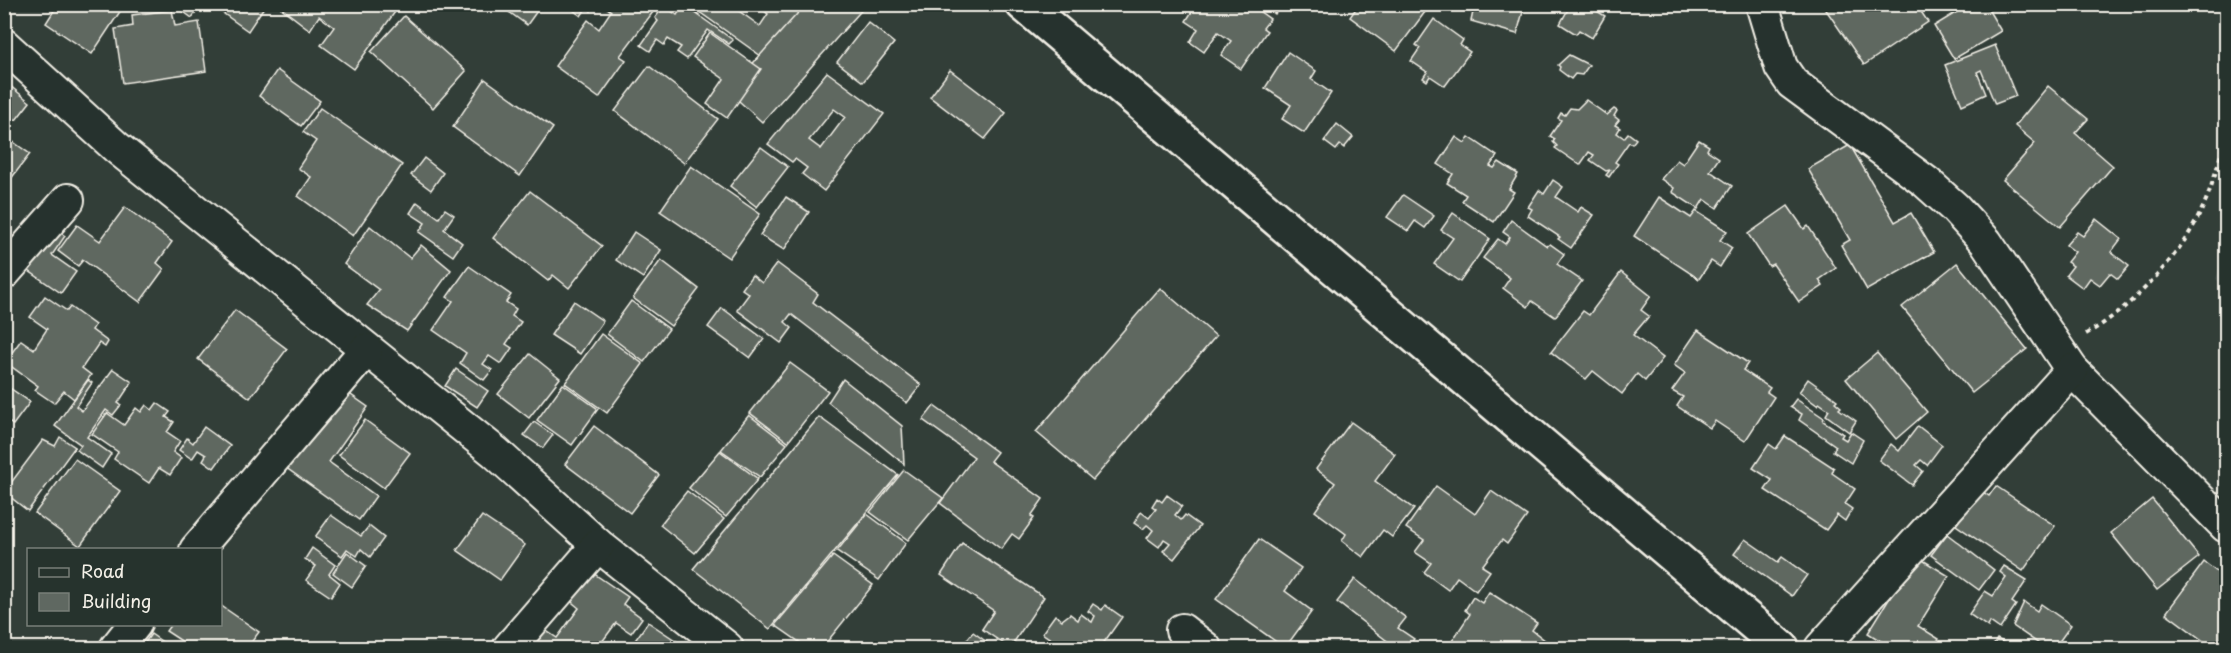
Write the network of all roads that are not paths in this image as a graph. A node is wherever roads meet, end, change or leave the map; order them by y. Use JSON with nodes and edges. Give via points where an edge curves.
{"nodes":[{"id":1,"x":1023,"y":4,"type":"edge"},
{"id":2,"x":1761,"y":4,"type":"edge"},
{"id":3,"x":4,"y":45,"type":"edge"},
{"id":4,"x":68,"y":200,"type":"dead end"},
{"id":5,"x":4,"y":273,"type":"edge"},
{"id":6,"x":366,"y":350,"type":"junction"},
{"id":7,"x":2065,"y":360,"type":"junction"},
{"id":8,"x":2226,"y":526,"type":"edge"},
{"id":9,"x":598,"y":545,"type":"junction"},
{"id":10,"x":197,"y":548,"type":"edge"},
{"id":11,"x":133,"y":626,"type":"edge"},
{"id":12,"x":116,"y":648,"type":"edge"},
{"id":13,"x":509,"y":648,"type":"edge"},
{"id":14,"x":727,"y":648,"type":"edge"},
{"id":15,"x":1782,"y":648,"type":"edge"},
{"id":16,"x":1821,"y":648,"type":"edge"}],
"edges":[{"from":1,"to":15,"type":"street"},
{"from":2,"to":7,"type":"street","via":[[1781,67],[1792,83],[1955,208],[1986,242]]},
{"from":3,"to":6,"type":"street","via":[[116,147]]},
{"from":4,"to":5,"type":"street"},
{"from":6,"to":9,"type":"street","via":[[495,452]]},
{"from":6,"to":10,"type":"street"},
{"from":7,"to":8,"type":"street"},
{"from":7,"to":16,"type":"street"},
{"from":9,"to":13,"type":"street"},
{"from":9,"to":14,"type":"street"},
{"from":11,"to":12,"type":"street"}]}
